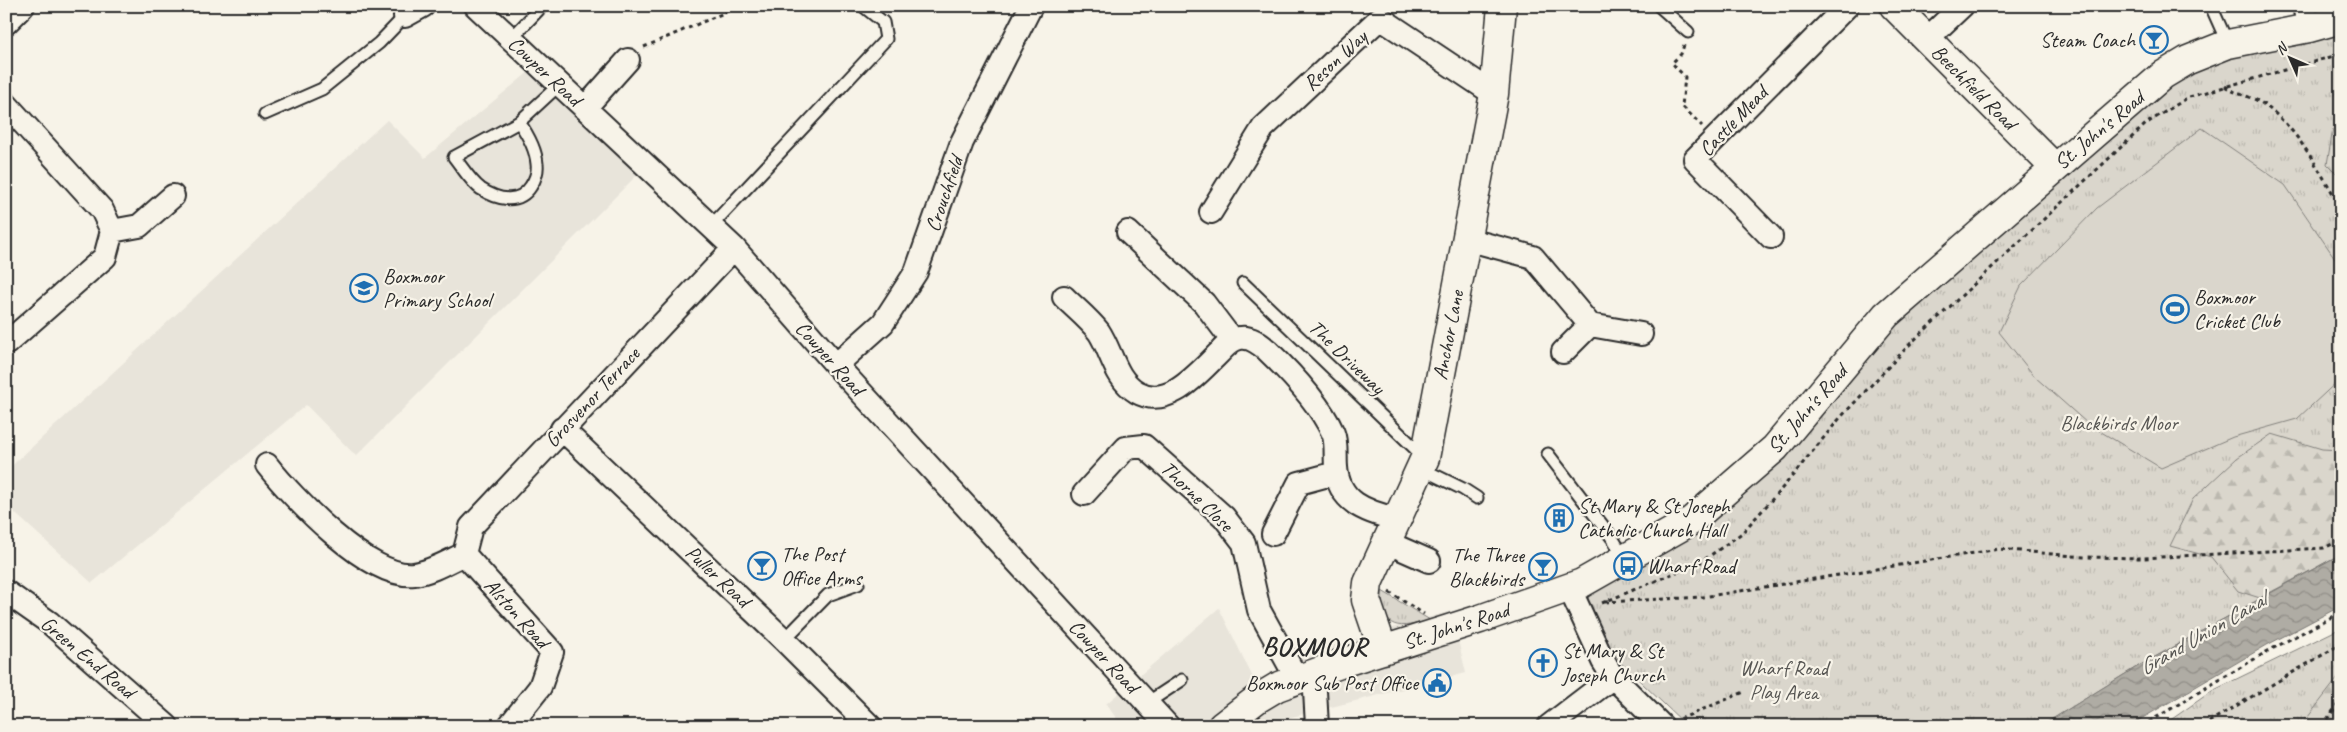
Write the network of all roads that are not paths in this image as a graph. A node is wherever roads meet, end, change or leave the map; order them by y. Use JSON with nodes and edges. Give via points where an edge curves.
{"nodes":[{"id":1,"x":23,"y":6,"type":"edge"},
{"id":2,"x":476,"y":6,"type":"edge"},
{"id":3,"x":542,"y":6,"type":"edge"},
{"id":4,"x":863,"y":6,"type":"edge"},
{"id":5,"x":1031,"y":6,"type":"edge"},
{"id":6,"x":1502,"y":6,"type":"edge"},
{"id":7,"x":1659,"y":6,"type":"edge"},
{"id":8,"x":1847,"y":6,"type":"edge"},
{"id":9,"x":1894,"y":6,"type":"edge"},
{"id":10,"x":1962,"y":6,"type":"edge"},
{"id":11,"x":2211,"y":6,"type":"edge"},
{"id":12,"x":414,"y":11,"type":"edge"},
{"id":13,"x":2306,"y":17,"type":"edge"},
{"id":14,"x":2341,"y":19,"type":"edge"},
{"id":15,"x":6,"y":23,"type":"edge"},
{"id":16,"x":1688,"y":32,"type":"road end"},
{"id":17,"x":511,"y":39,"type":"junction"},
{"id":18,"x":1927,"y":39,"type":"junction"},
{"id":19,"x":2228,"y":44,"type":"junction"},
{"id":20,"x":628,"y":60,"type":"road end"},
{"id":21,"x":559,"y":85,"type":"junction"},
{"id":22,"x":1494,"y":94,"type":"junction"},
{"id":23,"x":6,"y":104,"type":"edge"},
{"id":24,"x":585,"y":108,"type":"junction"},
{"id":25,"x":266,"y":114,"type":"dead end"},
{"id":26,"x":519,"y":122,"type":"junction"},
{"id":27,"x":2054,"y":167,"type":"junction"},
{"id":28,"x":173,"y":196,"type":"dead end"},
{"id":29,"x":1211,"y":212,"type":"dead end"},
{"id":30,"x":711,"y":226,"type":"junction"},
{"id":31,"x":112,"y":230,"type":"junction"},
{"id":32,"x":1128,"y":232,"type":"dead end"},
{"id":33,"x":1771,"y":237,"type":"dead end"},
{"id":34,"x":1466,"y":239,"type":"junction"},
{"id":35,"x":734,"y":248,"type":"junction"},
{"id":36,"x":1243,"y":283,"type":"dead end"},
{"id":37,"x":1064,"y":297,"type":"dead end"},
{"id":38,"x":1590,"y":325,"type":"junction"},
{"id":39,"x":1641,"y":334,"type":"dead end"},
{"id":40,"x":1232,"y":340,"type":"junction"},
{"id":41,"x":7,"y":343,"type":"edge"},
{"id":42,"x":1563,"y":352,"type":"dead end"},
{"id":43,"x":836,"y":365,"type":"junction"},
{"id":44,"x":562,"y":429,"type":"junction"},
{"id":45,"x":1548,"y":454,"type":"dead end"},
{"id":46,"x":1423,"y":463,"type":"junction"},
{"id":47,"x":267,"y":465,"type":"dead end"},
{"id":48,"x":1336,"y":473,"type":"junction"},
{"id":49,"x":1084,"y":494,"type":"dead end"},
{"id":50,"x":1477,"y":498,"type":"dead end"},
{"id":51,"x":1391,"y":530,"type":"junction"},
{"id":52,"x":1272,"y":534,"type":"dead end"},
{"id":53,"x":464,"y":554,"type":"junction"},
{"id":54,"x":1625,"y":560,"type":"junction"},
{"id":55,"x":1430,"y":561,"type":"dead end"},
{"id":56,"x":858,"y":584,"type":"dead end"},
{"id":57,"x":1569,"y":588,"type":"junction"},
{"id":58,"x":6,"y":592,"type":"edge"},
{"id":59,"x":784,"y":640,"type":"junction"},
{"id":60,"x":1384,"y":650,"type":"junction"},
{"id":61,"x":1306,"y":676,"type":"junction"},
{"id":62,"x":1613,"y":677,"type":"junction"},
{"id":63,"x":1182,"y":680,"type":"dead end"},
{"id":64,"x":1147,"y":703,"type":"junction"},
{"id":65,"x":1669,"y":724,"type":"edge"},
{"id":66,"x":167,"y":726,"type":"edge"},
{"id":67,"x":509,"y":726,"type":"edge"},
{"id":68,"x":870,"y":726,"type":"edge"},
{"id":69,"x":1168,"y":726,"type":"edge"},
{"id":70,"x":1222,"y":726,"type":"edge"},
{"id":71,"x":1317,"y":726,"type":"edge"},
{"id":72,"x":1549,"y":726,"type":"edge"}],
"edges":[{"from":1,"to":15,"type":"street"},
{"from":2,"to":17,"type":"street","name":"Cowper Road"},
{"from":3,"to":17,"type":"lane"},
{"from":4,"to":30,"type":"lane","via":[[883,22],[886,39]]},
{"from":5,"to":43,"type":"street","name":"Crouchfield","via":[[962,142],[916,272],[882,323]]},
{"from":6,"to":22,"type":"street","name":"Anchor Lane"},
{"from":7,"to":16,"type":"lane"},
{"from":8,"to":33,"type":"street","name":"Castle Mead","via":[[1695,159]]},
{"from":9,"to":18,"type":"street","name":"Beechfield Road"},
{"from":10,"to":18,"type":"street"},
{"from":11,"to":19,"type":"lane"},
{"from":12,"to":25,"type":"lane","via":[[322,90]]},
{"from":13,"to":14,"type":"street","name":"St. John's Road"},
{"from":13,"to":19,"type":"street","name":"St. John's Road"},
{"from":17,"to":21,"type":"street","name":"Cowper Road"},
{"from":18,"to":27,"type":"street","name":"Beechfield Road"},
{"from":19,"to":27,"type":"street","name":"St. John's Road","via":[[2188,60],[2163,75]]},
{"from":20,"to":24,"type":"street"},
{"from":21,"to":24,"type":"street","name":"Cowper Road"},
{"from":21,"to":26,"type":"lane"},
{"from":22,"to":29,"type":"street","name":"Reson Way","via":[[1380,18],[1263,128]]},
{"from":22,"to":34,"type":"street","name":"Anchor Lane"},
{"from":23,"to":31,"type":"street","via":[[102,210]]},
{"from":24,"to":30,"type":"street","name":"Cowper Road"},
{"from":26,"to":26,"type":"lane","via":[[454,157],[480,188],[497,198],[514,200],[526,193],[535,180],[538,166],[534,150]]},
{"from":27,"to":54,"type":"street","name":"St. John's Road","via":[[1886,316],[1776,448],[1691,522]]},
{"from":28,"to":31,"type":"street","via":[[139,226]]},
{"from":30,"to":35,"type":"street","name":"Cowper Road"},
{"from":31,"to":41,"type":"street","via":[[105,257]]},
{"from":32,"to":40,"type":"street","via":[[1204,303]]},
{"from":34,"to":38,"type":"street","via":[[1533,257]]},
{"from":34,"to":46,"type":"street","name":"Anchor Lane"},
{"from":35,"to":43,"type":"street","name":"Cowper Road"},
{"from":35,"to":44,"type":"street","name":"Grosvenor Terrace"},
{"from":36,"to":46,"type":"lane","name":"The Driveway"},
{"from":37,"to":40,"type":"street","via":[[1098,332],[1125,381],[1149,397],[1172,394]]},
{"from":38,"to":39,"type":"street"},
{"from":38,"to":42,"type":"street"},
{"from":40,"to":48,"type":"street","via":[[1242,337],[1254,340],[1316,404],[1334,435]]},
{"from":43,"to":64,"type":"street","name":"Cowper Road"},
{"from":44,"to":53,"type":"street","name":"Grosvenor Terrace","via":[[471,527]]},
{"from":44,"to":59,"type":"street","name":"Puller Road"},
{"from":45,"to":54,"type":"lane","via":[[1613,539]]},
{"from":46,"to":50,"type":"lane","name":"The Driveway"},
{"from":46,"to":51,"type":"street","name":"Anchor Lane"},
{"from":47,"to":53,"type":"street","via":[[311,514],[344,542],[381,566],[414,574]]},
{"from":48,"to":51,"type":"street","via":[[1345,495]]},
{"from":48,"to":52,"type":"street","via":[[1299,483]]},
{"from":49,"to":61,"type":"street","name":"Thorne Close","via":[[1126,448],[1144,446],[1224,517],[1244,543],[1259,610]]},
{"from":51,"to":55,"type":"street"},
{"from":51,"to":60,"type":"street","name":"Anchor Lane","via":[[1368,583],[1366,600]]},
{"from":53,"to":67,"type":"street","name":"Alston Road","via":[[552,652],[540,687]]},
{"from":54,"to":57,"type":"street","name":"St. John's Road"},
{"from":56,"to":59,"type":"lane","via":[[828,595]]},
{"from":57,"to":60,"type":"street","name":"St. John's Road"},
{"from":57,"to":62,"type":"street"},
{"from":58,"to":66,"type":"street","name":"Green End Road","via":[[50,623]]},
{"from":59,"to":68,"type":"street","name":"Puller Road"},
{"from":60,"to":61,"type":"street","name":"St. John's Road"},
{"from":61,"to":70,"type":"street","name":"St. John's Road","via":[[1277,687]]},
{"from":61,"to":71,"type":"street"},
{"from":62,"to":65,"type":"street"},
{"from":62,"to":72,"type":"street"},
{"from":63,"to":64,"type":"lane"},
{"from":64,"to":69,"type":"street","name":"Cowper Road"}]}
